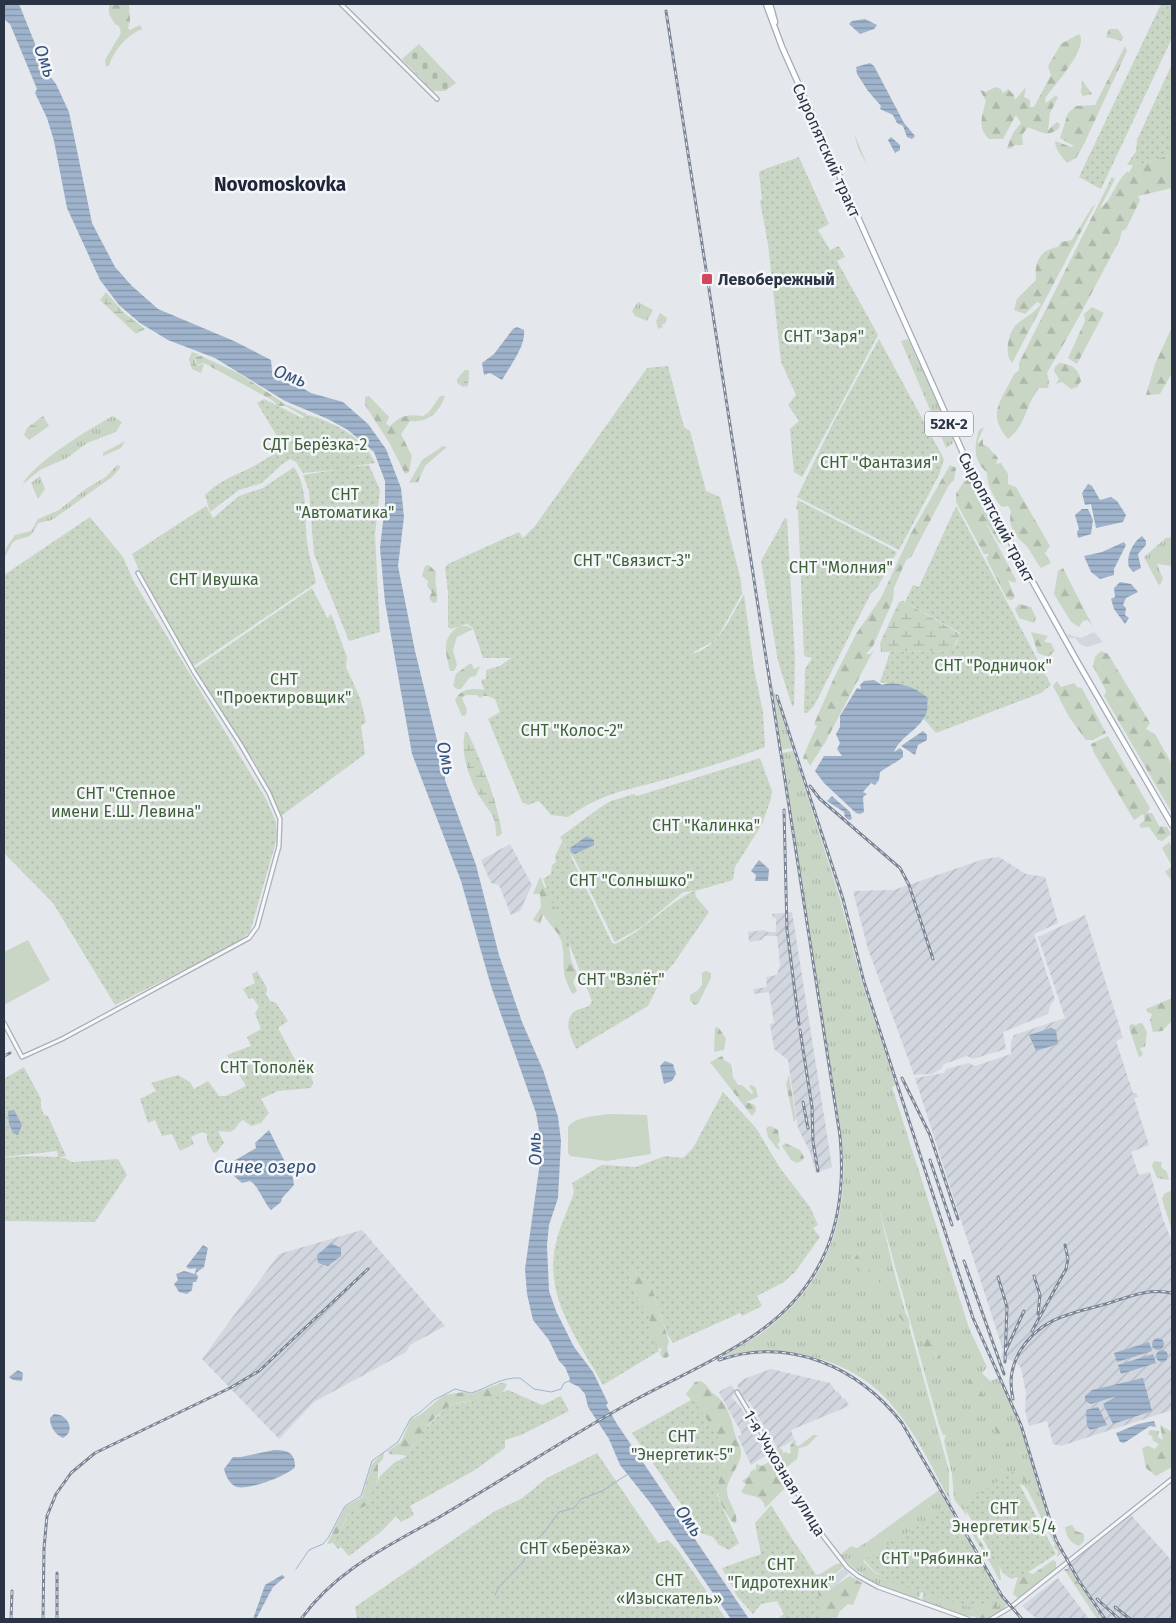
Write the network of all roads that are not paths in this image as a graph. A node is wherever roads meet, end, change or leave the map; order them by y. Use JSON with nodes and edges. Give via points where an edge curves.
{"nodes":[{"id":1,"x":341,"y":4,"type":"edge"},
{"id":2,"x":768,"y":4,"type":"edge"},
{"id":3,"x":437,"y":99,"type":"dead end"},
{"id":4,"x":138,"y":573,"type":"dead end"},
{"id":5,"x":1172,"y":824,"type":"edge"},
{"id":6,"x":4,"y":1023,"type":"edge"},
{"id":7,"x":737,"y":1392,"type":"dead end"},
{"id":8,"x":1172,"y":1479,"type":"edge"},
{"id":9,"x":1000,"y":1618,"type":"edge"},
{"id":10,"x":968,"y":1619,"type":"edge"},
{"id":11,"x":991,"y":1619,"type":"edge"}],
"edges":[{"from":1,"to":3,"type":"street"},
{"from":2,"to":5,"type":"main road","name":"Сыропятский тракт","number":"52К-2","via":[[974,472]]},
{"from":4,"to":6,"type":"street","via":[[194,672],[242,744],[280,819],[279,846],[257,927],[249,938],[22,1057]]},
{"from":7,"to":10,"type":"street","name":"1-я Учхозная улица","via":[[823,1536],[847,1566],[878,1587]]},
{"from":8,"to":9,"type":"street"},
{"from":9,"to":11,"type":"street"}]}
